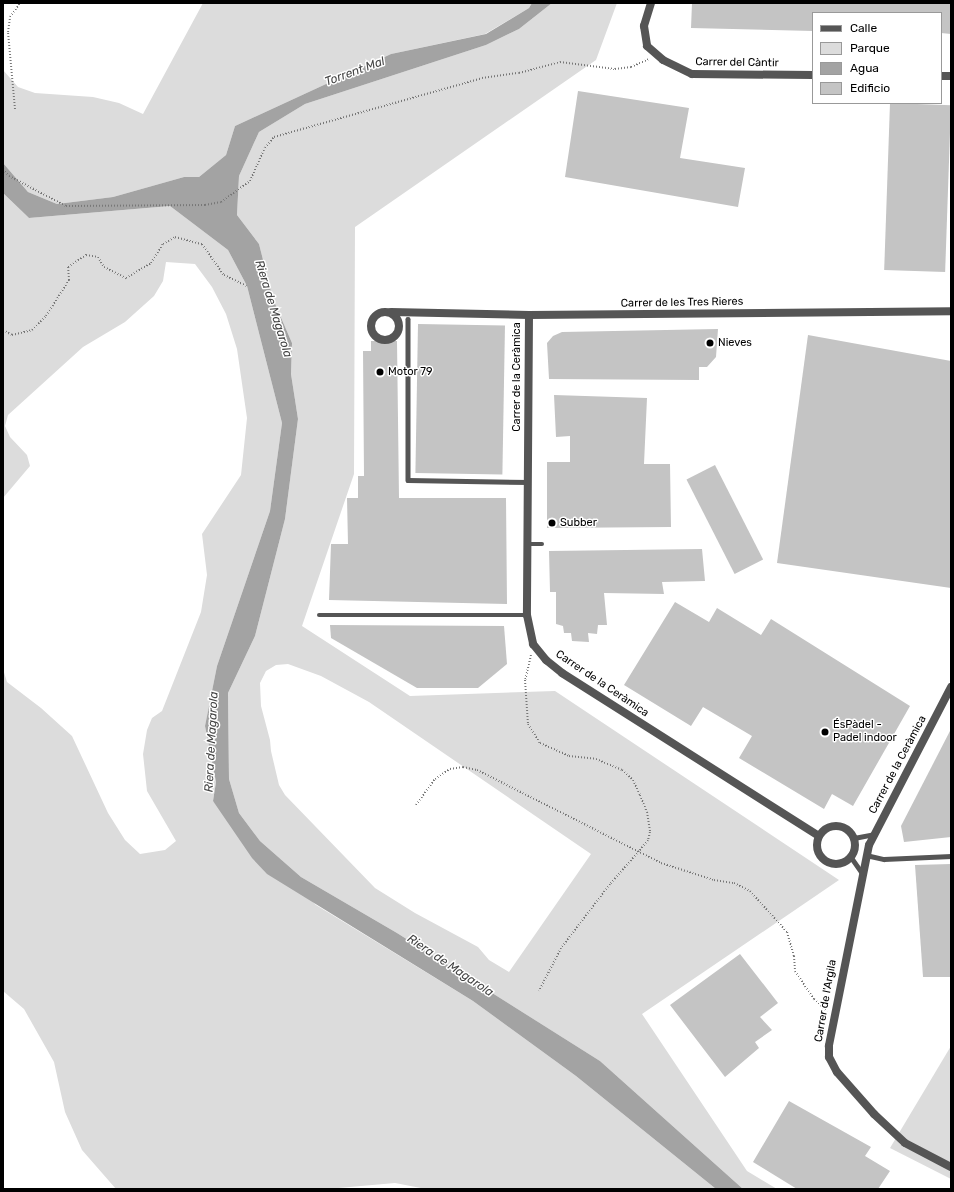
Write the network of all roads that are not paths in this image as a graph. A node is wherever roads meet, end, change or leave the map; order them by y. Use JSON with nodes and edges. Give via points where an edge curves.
{"nodes":[{"id":1,"x":650,"y":3,"type":"edge"},
{"id":2,"x":812,"y":75,"type":"edge"},
{"id":3,"x":951,"y":311,"type":"edge"},
{"id":4,"x":391,"y":312,"type":"junction"},
{"id":5,"x":529,"y":315,"type":"junction"},
{"id":6,"x":410,"y":316,"type":"junction"},
{"id":7,"x":400,"y":326,"type":"junction"},
{"id":8,"x":528,"y":482,"type":"junction"},
{"id":9,"x":528,"y":544,"type":"junction"},
{"id":10,"x":542,"y":544,"type":"dead end"},
{"id":11,"x":319,"y":615,"type":"dead end"},
{"id":12,"x":527,"y":615,"type":"junction"},
{"id":13,"x":951,"y":687,"type":"edge"},
{"id":14,"x":874,"y":834,"type":"junction"},
{"id":15,"x":819,"y":836,"type":"junction"},
{"id":16,"x":854,"y":838,"type":"junction"},
{"id":17,"x":866,"y":855,"type":"junction"},
{"id":18,"x":851,"y":856,"type":"junction"},
{"id":19,"x":951,"y":856,"type":"edge"},
{"id":20,"x":862,"y":873,"type":"junction"},
{"id":21,"x":951,"y":1167,"type":"edge"}],
"edges":[{"from":1,"to":2,"type":"street","name":"Carrer del Càntir","via":[[644,26],[647,46],[660,58],[692,74]]},
{"from":3,"to":5,"type":"street","name":"Carrer de les Tres Rieres"},
{"from":4,"to":6,"type":"street","name":"Carrer de les Tres Rieres"},
{"from":4,"to":7,"type":"street"},
{"from":4,"to":7,"type":"street","name":"Carrer de les Tres Rieres","via":[[381,312],[373,317],[371,327],[374,336],[383,340],[392,338]]},
{"from":5,"to":6,"type":"street","name":"Carrer de les Tres Rieres"},
{"from":5,"to":8,"type":"street","name":"Carrer de la Ceràmica"},
{"from":6,"to":7,"type":"street","name":"Carrer de les Tres Rieres"},
{"from":6,"to":8,"type":"lane","via":[[408,480]]},
{"from":8,"to":9,"type":"street","name":"Carrer de la Ceràmica"},
{"from":9,"to":10,"type":"lane"},
{"from":9,"to":12,"type":"street","name":"Carrer de la Ceràmica"},
{"from":11,"to":12,"type":"lane"},
{"from":12,"to":15,"type":"street","name":"Carrer de la Ceràmica","via":[[533,644],[546,660],[562,673]]},
{"from":13,"to":14,"type":"street","name":"Carrer de la Ceràmica"},
{"from":14,"to":16,"type":"lane"},
{"from":14,"to":17,"type":"street","name":"Carrer de l'Argila"},
{"from":15,"to":16,"type":"street","via":[[834,826],[846,828]]},
{"from":15,"to":18,"type":"street","via":[[820,854],[829,862],[841,863]]},
{"from":16,"to":18,"type":"street","via":[[855,848]]},
{"from":17,"to":19,"type":"lane","via":[[884,859]]},
{"from":17,"to":20,"type":"street","name":"Carrer de l'Argila"},
{"from":18,"to":20,"type":"lane"},
{"from":20,"to":21,"type":"street","name":"Carrer de l'Argila","via":[[831,1025],[829,1056],[837,1072],[874,1114],[905,1143]]}]}
